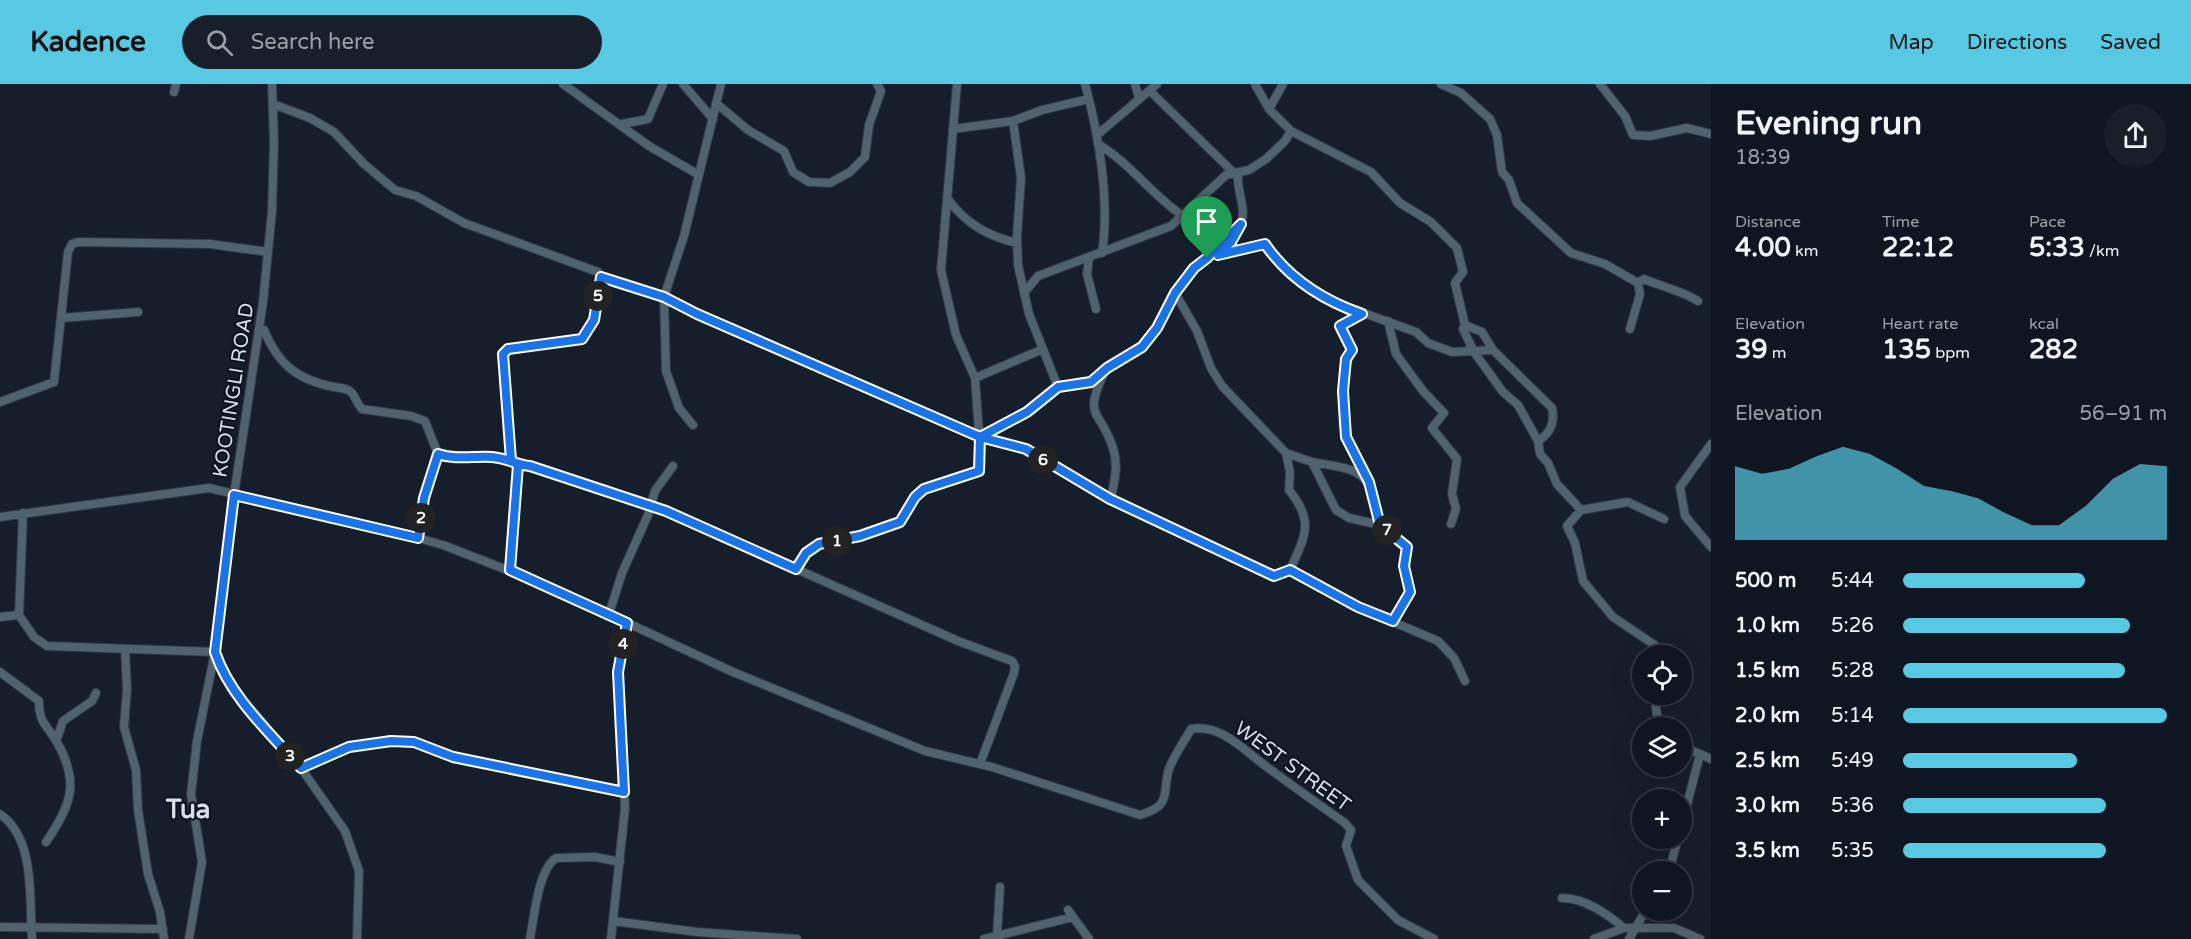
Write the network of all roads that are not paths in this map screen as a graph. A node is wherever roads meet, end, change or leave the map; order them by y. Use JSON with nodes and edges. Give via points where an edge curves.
{"nodes":[{"id":1,"x":272,"y":84,"type":"edge"},
{"id":2,"x":563,"y":84,"type":"edge"},
{"id":3,"x":663,"y":84,"type":"edge"},
{"id":4,"x":683,"y":84,"type":"edge"},
{"id":5,"x":721,"y":84,"type":"edge"},
{"id":6,"x":877,"y":84,"type":"edge"},
{"id":7,"x":957,"y":84,"type":"edge"},
{"id":8,"x":1086,"y":84,"type":"edge"},
{"id":9,"x":1135,"y":84,"type":"edge"},
{"id":10,"x":1157,"y":84,"type":"edge"},
{"id":11,"x":1255,"y":84,"type":"edge"},
{"id":12,"x":1283,"y":84,"type":"edge"},
{"id":13,"x":1441,"y":84,"type":"edge"},
{"id":14,"x":1600,"y":84,"type":"edge"},
{"id":15,"x":1150,"y":91,"type":"junction"},
{"id":16,"x":1139,"y":98,"type":"junction"},
{"id":17,"x":1089,"y":99,"type":"junction"},
{"id":18,"x":716,"y":103,"type":"junction"},
{"id":19,"x":273,"y":104,"type":"junction"},
{"id":20,"x":1269,"y":109,"type":"junction"},
{"id":21,"x":713,"y":119,"type":"junction"},
{"id":22,"x":1013,"y":121,"type":"junction"},
{"id":23,"x":622,"y":124,"type":"junction"},
{"id":24,"x":953,"y":129,"type":"junction"},
{"id":25,"x":1292,"y":131,"type":"junction"},
{"id":26,"x":1711,"y":134,"type":"edge"},
{"id":27,"x":1097,"y":135,"type":"junction"},
{"id":28,"x":1098,"y":144,"type":"junction"},
{"id":29,"x":1236,"y":173,"type":"junction"},
{"id":30,"x":699,"y":175,"type":"junction"},
{"id":31,"x":947,"y":198,"type":"junction"},
{"id":32,"x":1184,"y":216,"type":"junction"},
{"id":33,"x":1241,"y":224,"type":"junction"},
{"id":34,"x":1017,"y":243,"type":"junction"},
{"id":35,"x":268,"y":252,"type":"junction"},
{"id":36,"x":1102,"y":253,"type":"junction"},
{"id":37,"x":1089,"y":258,"type":"junction"},
{"id":38,"x":601,"y":277,"type":"junction"},
{"id":39,"x":1638,"y":283,"type":"junction"},
{"id":40,"x":1024,"y":293,"type":"junction"},
{"id":41,"x":1175,"y":293,"type":"junction"},
{"id":42,"x":664,"y":297,"type":"junction"},
{"id":43,"x":1698,"y":301,"type":"dead end"},
{"id":44,"x":1096,"y":309,"type":"dead end"},
{"id":45,"x":138,"y":312,"type":"dead end"},
{"id":46,"x":1362,"y":314,"type":"junction"},
{"id":47,"x":61,"y":318,"type":"junction"},
{"id":48,"x":1388,"y":321,"type":"junction"},
{"id":49,"x":1466,"y":325,"type":"junction"},
{"id":50,"x":260,"y":328,"type":"junction"},
{"id":51,"x":1630,"y":329,"type":"dead end"},
{"id":52,"x":1043,"y":349,"type":"junction"},
{"id":53,"x":1493,"y":350,"type":"junction"},
{"id":54,"x":1474,"y":352,"type":"junction"},
{"id":55,"x":1107,"y":368,"type":"junction"},
{"id":56,"x":975,"y":378,"type":"junction"},
{"id":57,"x":1058,"y":387,"type":"junction"},
{"id":58,"x":0,"y":402,"type":"edge"},
{"id":59,"x":693,"y":425,"type":"dead end"},
{"id":60,"x":980,"y":437,"type":"junction"},
{"id":61,"x":1538,"y":441,"type":"junction"},
{"id":62,"x":1711,"y":444,"type":"edge"},
{"id":63,"x":1286,"y":453,"type":"junction"},
{"id":64,"x":438,"y":454,"type":"junction"},
{"id":65,"x":1312,"y":462,"type":"junction"},
{"id":66,"x":515,"y":463,"type":"junction"},
{"id":67,"x":673,"y":466,"type":"dead end"},
{"id":68,"x":1369,"y":482,"type":"junction"},
{"id":69,"x":234,"y":495,"type":"junction"},
{"id":70,"x":1110,"y":499,"type":"junction"},
{"id":71,"x":650,"y":505,"type":"junction"},
{"id":72,"x":1581,"y":510,"type":"junction"},
{"id":73,"x":23,"y":513,"type":"junction"},
{"id":74,"x":0,"y":517,"type":"edge"},
{"id":75,"x":1664,"y":519,"type":"dead end"},
{"id":76,"x":1451,"y":524,"type":"dead end"},
{"id":77,"x":1380,"y":525,"type":"junction"},
{"id":78,"x":418,"y":538,"type":"junction"},
{"id":79,"x":1711,"y":546,"type":"edge"},
{"id":80,"x":796,"y":569,"type":"junction"},
{"id":81,"x":510,"y":570,"type":"junction"},
{"id":82,"x":1290,"y":570,"type":"junction"},
{"id":83,"x":19,"y":615,"type":"junction"},
{"id":84,"x":609,"y":615,"type":"junction"},
{"id":85,"x":0,"y":616,"type":"edge"},
{"id":86,"x":1393,"y":621,"type":"junction"},
{"id":87,"x":627,"y":623,"type":"junction"},
{"id":88,"x":1654,"y":645,"type":"edge"},
{"id":89,"x":125,"y":649,"type":"junction"},
{"id":90,"x":215,"y":652,"type":"junction"},
{"id":91,"x":0,"y":672,"type":"edge"},
{"id":92,"x":1465,"y":681,"type":"dead end"},
{"id":93,"x":96,"y":693,"type":"dead end"},
{"id":94,"x":56,"y":741,"type":"junction"},
{"id":95,"x":1692,"y":751,"type":"edge"},
{"id":96,"x":1700,"y":754,"type":"junction"},
{"id":97,"x":1711,"y":759,"type":"edge"},
{"id":98,"x":980,"y":765,"type":"junction"},
{"id":99,"x":301,"y":768,"type":"junction"},
{"id":100,"x":1691,"y":789,"type":"edge"},
{"id":101,"x":624,"y":792,"type":"junction"},
{"id":102,"x":0,"y":814,"type":"edge"},
{"id":103,"x":46,"y":842,"type":"dead end"},
{"id":104,"x":620,"y":862,"type":"junction"},
{"id":105,"x":1000,"y":887,"type":"dead end"},
{"id":106,"x":1562,"y":898,"type":"dead end"},
{"id":107,"x":614,"y":921,"type":"junction"},
{"id":108,"x":1639,"y":921,"type":"edge"},
{"id":109,"x":0,"y":927,"type":"edge"},
{"id":110,"x":31,"y":927,"type":"junction"},
{"id":111,"x":1624,"y":928,"type":"junction"},
{"id":112,"x":1635,"y":928,"type":"junction"},
{"id":113,"x":163,"y":929,"type":"junction"},
{"id":114,"x":697,"y":935,"type":"edge"},
{"id":115,"x":997,"y":935,"type":"junction"},
{"id":116,"x":32,"y":939,"type":"edge"},
{"id":117,"x":165,"y":939,"type":"edge"},
{"id":118,"x":189,"y":939,"type":"edge"},
{"id":119,"x":357,"y":939,"type":"edge"},
{"id":120,"x":530,"y":939,"type":"edge"},
{"id":121,"x":610,"y":939,"type":"edge"},
{"id":122,"x":797,"y":939,"type":"edge"},
{"id":123,"x":984,"y":939,"type":"edge"},
{"id":124,"x":1089,"y":939,"type":"edge"},
{"id":125,"x":1434,"y":939,"type":"edge"},
{"id":126,"x":1594,"y":939,"type":"edge"},
{"id":127,"x":1629,"y":939,"type":"edge"},
{"id":128,"x":1700,"y":939,"type":"edge"}],
"edges":[{"from":1,"to":19,"type":"street","name":"KOOTINGLI ROAD"},
{"from":2,"to":23,"type":"street"},
{"from":3,"to":23,"type":"street","via":[[648,119]]},
{"from":4,"to":21,"type":"street"},
{"from":5,"to":18,"type":"street"},
{"from":6,"to":18,"type":"street","via":[[881,90],[869,125],[865,157],[850,172],[830,183],[809,182],[793,172],[784,151],[748,130]]},
{"from":7,"to":24,"type":"street"},
{"from":8,"to":17,"type":"street"},
{"from":9,"to":16,"type":"street"},
{"from":10,"to":15,"type":"street"},
{"from":11,"to":20,"type":"street"},
{"from":12,"to":20,"type":"street"},
{"from":13,"to":39,"type":"street","via":[[1461,93],[1490,119],[1497,135],[1502,172],[1517,203],[1570,253],[1605,264]]},
{"from":14,"to":26,"type":"street","via":[[1633,135],[1650,136],[1687,128]]},
{"from":15,"to":16,"type":"street"},
{"from":15,"to":29,"type":"street"},
{"from":16,"to":27,"type":"street"},
{"from":17,"to":22,"type":"street"},
{"from":17,"to":27,"type":"street"},
{"from":18,"to":21,"type":"street"},
{"from":19,"to":35,"type":"street","name":"KOOTINGLI ROAD","via":[[274,177]]},
{"from":19,"to":38,"type":"street","via":[[310,117],[334,132],[395,190],[416,196],[464,223],[598,272]]},
{"from":20,"to":25,"type":"street"},
{"from":21,"to":30,"type":"street"},
{"from":22,"to":24,"type":"street"},
{"from":22,"to":34,"type":"street","via":[[1021,178]]},
{"from":23,"to":30,"type":"street","via":[[649,146]]},
{"from":24,"to":31,"type":"street"},
{"from":25,"to":29,"type":"street","via":[[1266,159]]},
{"from":25,"to":49,"type":"street","via":[[1371,172],[1400,202],[1431,222],[1457,248],[1463,272],[1455,283]]},
{"from":27,"to":28,"type":"street"},
{"from":28,"to":32,"type":"street","via":[[1119,157]]},
{"from":28,"to":36,"type":"street","via":[[1106,227]]},
{"from":29,"to":32,"type":"street"},
{"from":29,"to":33,"type":"street","via":[[1245,214]]},
{"from":30,"to":42,"type":"street"},
{"from":31,"to":34,"type":"street","via":[[977,229]]},
{"from":31,"to":56,"type":"street","via":[[941,270],[956,335]]},
{"from":32,"to":36,"type":"street","via":[[1165,229]]},
{"from":33,"to":41,"type":"street","via":[[1194,268]]},
{"from":33,"to":46,"type":"street","via":[[1218,255],[1265,244],[1288,273],[1325,299]]},
{"from":34,"to":40,"type":"street"},
{"from":35,"to":47,"type":"street","via":[[210,244],[78,242],[68,252]]},
{"from":35,"to":50,"type":"street","name":"KOOTINGLI ROAD"},
{"from":36,"to":37,"type":"street"},
{"from":37,"to":40,"type":"street","via":[[1038,276]]},
{"from":37,"to":44,"type":"street","via":[[1087,274]]},
{"from":38,"to":42,"type":"street"},
{"from":38,"to":66,"type":"street","via":[[594,320],[582,339],[508,349],[503,354]]},
{"from":39,"to":43,"type":"street","via":[[1644,279],[1685,292]]},
{"from":39,"to":51,"type":"street","via":[[1640,294]]},
{"from":40,"to":52,"type":"street"},
{"from":41,"to":55,"type":"street","via":[[1142,347]]},
{"from":41,"to":63,"type":"street","via":[[1222,386]]},
{"from":42,"to":59,"type":"street","via":[[666,371],[679,408]]},
{"from":42,"to":60,"type":"street"},
{"from":45,"to":47,"type":"street"},
{"from":46,"to":48,"type":"street"},
{"from":46,"to":68,"type":"street","via":[[1340,326],[1352,350],[1346,359],[1343,391],[1346,437]]},
{"from":47,"to":58,"type":"street","via":[[54,382]]},
{"from":48,"to":54,"type":"street","via":[[1416,332],[1432,345],[1452,352]]},
{"from":48,"to":76,"type":"street","via":[[1396,354],[1444,413],[1432,428],[1457,459],[1452,494],[1456,509]]},
{"from":49,"to":53,"type":"street","via":[[1482,332]]},
{"from":49,"to":54,"type":"street","via":[[1463,329]]},
{"from":50,"to":64,"type":"street","via":[[272,351],[298,374],[345,389],[362,409],[425,421]]},
{"from":50,"to":69,"type":"street","name":"KOOTINGLI ROAD"},
{"from":52,"to":56,"type":"street"},
{"from":52,"to":57,"type":"street"},
{"from":53,"to":54,"type":"street"},
{"from":53,"to":61,"type":"street","via":[[1552,408],[1554,418],[1548,435]]},
{"from":54,"to":61,"type":"street","via":[[1503,393],[1518,405]]},
{"from":55,"to":57,"type":"street","via":[[1091,382]]},
{"from":55,"to":70,"type":"street","via":[[1094,394],[1094,407],[1113,448],[1117,472]]},
{"from":56,"to":60,"type":"street"},
{"from":57,"to":60,"type":"street","via":[[1027,412]]},
{"from":60,"to":70,"type":"street","via":[[1026,449]]},
{"from":60,"to":80,"type":"street","via":[[979,471],[924,489],[900,522],[860,536],[819,544],[806,553]]},
{"from":61,"to":72,"type":"street","via":[[1540,454],[1557,484]]},
{"from":62,"to":79,"type":"street","via":[[1680,487],[1685,516]]},
{"from":63,"to":65,"type":"street"},
{"from":63,"to":82,"type":"street","via":[[1289,490],[1307,521],[1304,539]]},
{"from":64,"to":66,"type":"street"},
{"from":64,"to":78,"type":"street","via":[[424,498]]},
{"from":65,"to":68,"type":"street","via":[[1354,469]]},
{"from":65,"to":77,"type":"street","via":[[1336,510],[1349,518]]},
{"from":66,"to":71,"type":"street"},
{"from":66,"to":81,"type":"street"},
{"from":67,"to":71,"type":"street"},
{"from":68,"to":77,"type":"street"},
{"from":69,"to":73,"type":"street","via":[[209,489],[185,490]]},
{"from":69,"to":78,"type":"street"},
{"from":69,"to":90,"type":"street","name":"KOOTINGLI ROAD"},
{"from":70,"to":82,"type":"street","via":[[1274,576]]},
{"from":71,"to":80,"type":"street"},
{"from":71,"to":84,"type":"street"},
{"from":72,"to":75,"type":"street","via":[[1628,502]]},
{"from":72,"to":88,"type":"street","via":[[1567,526],[1583,581],[1612,617]]},
{"from":73,"to":74,"type":"street"},
{"from":73,"to":83,"type":"street"},
{"from":77,"to":86,"type":"street","via":[[1405,544],[1407,550],[1404,566],[1410,592]]},
{"from":78,"to":81,"type":"street"},
{"from":80,"to":98,"type":"street","via":[[1016,666]]},
{"from":81,"to":84,"type":"street"},
{"from":82,"to":86,"type":"street"},
{"from":83,"to":85,"type":"street"},
{"from":83,"to":89,"type":"street","via":[[34,637],[47,646]]},
{"from":84,"to":87,"type":"street"},
{"from":86,"to":92,"type":"street","via":[[1441,643],[1454,657]]},
{"from":87,"to":98,"type":"street","via":[[843,720],[925,751]]},
{"from":87,"to":101,"type":"street","via":[[618,672]]},
{"from":89,"to":90,"type":"street"},
{"from":89,"to":113,"type":"street","via":[[124,727],[136,770],[148,874]]},
{"from":90,"to":99,"type":"street","via":[[230,684]]},
{"from":90,"to":118,"type":"street","name":"KOOTINGLI ROAD","via":[[191,794],[202,862]]},
{"from":91,"to":94,"type":"street","via":[[39,701],[39,718]]},
{"from":93,"to":94,"type":"street","via":[[92,701],[63,721]]},
{"from":94,"to":103,"type":"street","via":[[69,772],[71,793],[64,815]]},
{"from":95,"to":96,"type":"street"},
{"from":96,"to":97,"type":"street"},
{"from":96,"to":100,"type":"street"},
{"from":98,"to":125,"type":"street","name":"WEST STREET","via":[[1140,815],[1154,811],[1166,798],[1168,770],[1191,729],[1219,733],[1245,747],[1345,823],[1352,830],[1346,846],[1358,880],[1398,920]]},
{"from":99,"to":101,"type":"street","via":[[349,747],[414,742],[453,757]]},
{"from":99,"to":119,"type":"street","via":[[345,831],[359,871]]},
{"from":101,"to":104,"type":"street"},
{"from":102,"to":110,"type":"street","via":[[14,824],[29,874]]},
{"from":104,"to":107,"type":"street"},
{"from":104,"to":120,"type":"street","via":[[595,857],[551,861],[543,875]]},
{"from":105,"to":115,"type":"street"},
{"from":106,"to":111,"type":"street","via":[[1582,902]]},
{"from":107,"to":114,"type":"street"},
{"from":107,"to":121,"type":"street"},
{"from":108,"to":112,"type":"street"},
{"from":109,"to":110,"type":"street"},
{"from":110,"to":113,"type":"street"},
{"from":110,"to":116,"type":"street"},
{"from":111,"to":112,"type":"street"},
{"from":111,"to":126,"type":"street"},
{"from":112,"to":127,"type":"street"},
{"from":112,"to":128,"type":"street","via":[[1674,928]]},
{"from":113,"to":117,"type":"street"},
{"from":114,"to":122,"type":"street"},
{"from":115,"to":123,"type":"street"},
{"from":115,"to":124,"type":"street","via":[[1070,913]]}]}
